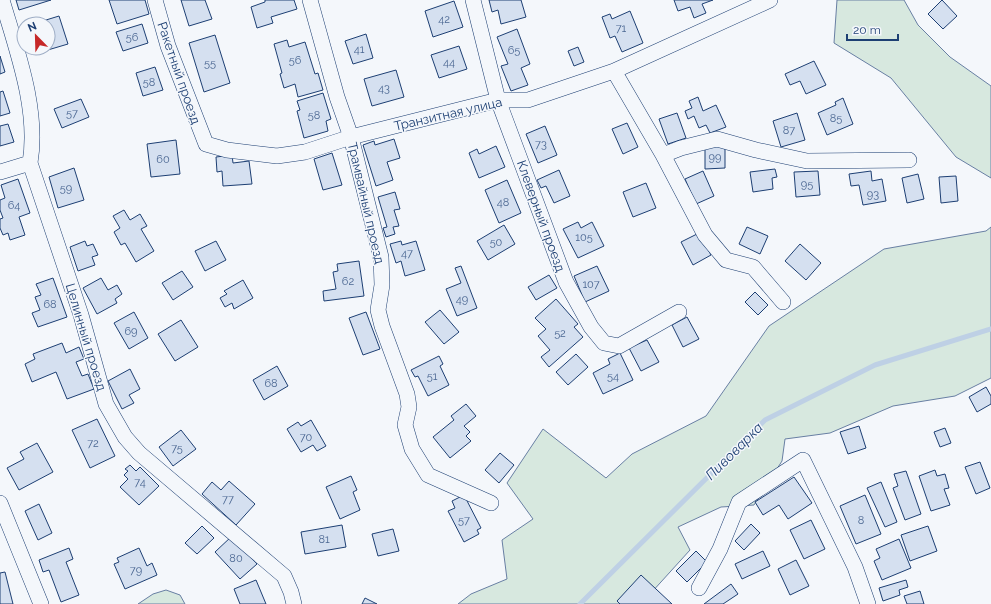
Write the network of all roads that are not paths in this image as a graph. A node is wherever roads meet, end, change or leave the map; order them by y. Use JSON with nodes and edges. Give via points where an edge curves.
{"nodes":[{"id":1,"x":2,"y":0,"type":"edge"},
{"id":2,"x":155,"y":0,"type":"edge"},
{"id":3,"x":310,"y":0,"type":"edge"},
{"id":4,"x":473,"y":0,"type":"edge"},
{"id":5,"x":770,"y":0,"type":"edge"},
{"id":6,"x":614,"y":71,"type":"junction"},
{"id":7,"x":498,"y":100,"type":"junction"},
{"id":8,"x":351,"y":137,"type":"junction"},
{"id":9,"x":206,"y":144,"type":"joint"},
{"id":10,"x":663,"y":156,"type":"junction"},
{"id":11,"x":908,"y":160,"type":"dead end"},
{"id":12,"x":30,"y":163,"type":"junction"},
{"id":13,"x":0,"y":172,"type":"edge"},
{"id":14,"x":783,"y":302,"type":"dead end"},
{"id":15,"x":679,"y":312,"type":"dead end"},
{"id":16,"x":0,"y":503,"type":"edge"},
{"id":17,"x":491,"y":503,"type":"dead end"},
{"id":18,"x":698,"y":588,"type":"dead end"},
{"id":19,"x":41,"y":604,"type":"edge"},
{"id":20,"x":294,"y":604,"type":"edge"},
{"id":21,"x":868,"y":604,"type":"edge"}],
"edges":[{"from":1,"to":12,"type":"street","name":"Целинный проезд","via":[[27,95],[33,144]]},
{"from":2,"to":9,"type":"street","name":"Ракетный проезд","via":[[168,46]]},
{"from":3,"to":8,"type":"street","name":"Трамвайный проезд"},
{"from":4,"to":7,"type":"street","name":"Клеверный проезд"},
{"from":5,"to":6,"type":"street","name":"Транзитная улица"},
{"from":6,"to":7,"type":"street","name":"Транзитная улица","via":[[528,100]]},
{"from":6,"to":10,"type":"street"},
{"from":7,"to":8,"type":"street","name":"Транзитная улица"},
{"from":7,"to":15,"type":"street","name":"Клеверный проезд","via":[[566,282],[591,327],[604,343],[619,346]]},
{"from":8,"to":9,"type":"street","name":"Транзитная улица","via":[[304,152],[277,156],[227,150]]},
{"from":8,"to":17,"type":"street","name":"Трамвайный проезд","via":[[381,257],[382,285],[378,310],[407,394],[409,407],[405,425],[412,449],[428,475]]},
{"from":10,"to":11,"type":"street","via":[[681,148],[717,139],[807,160]]},
{"from":10,"to":14,"type":"street","via":[[705,235],[726,260],[752,267]]},
{"from":12,"to":13,"type":"street"},
{"from":12,"to":20,"type":"street","name":"Целинный проезд","via":[[81,315],[106,404],[125,436],[139,453],[284,576]]},
{"from":16,"to":19,"type":"street"},
{"from":18,"to":21,"type":"street","via":[[720,549],[739,502],[803,460],[855,567]]}]}
